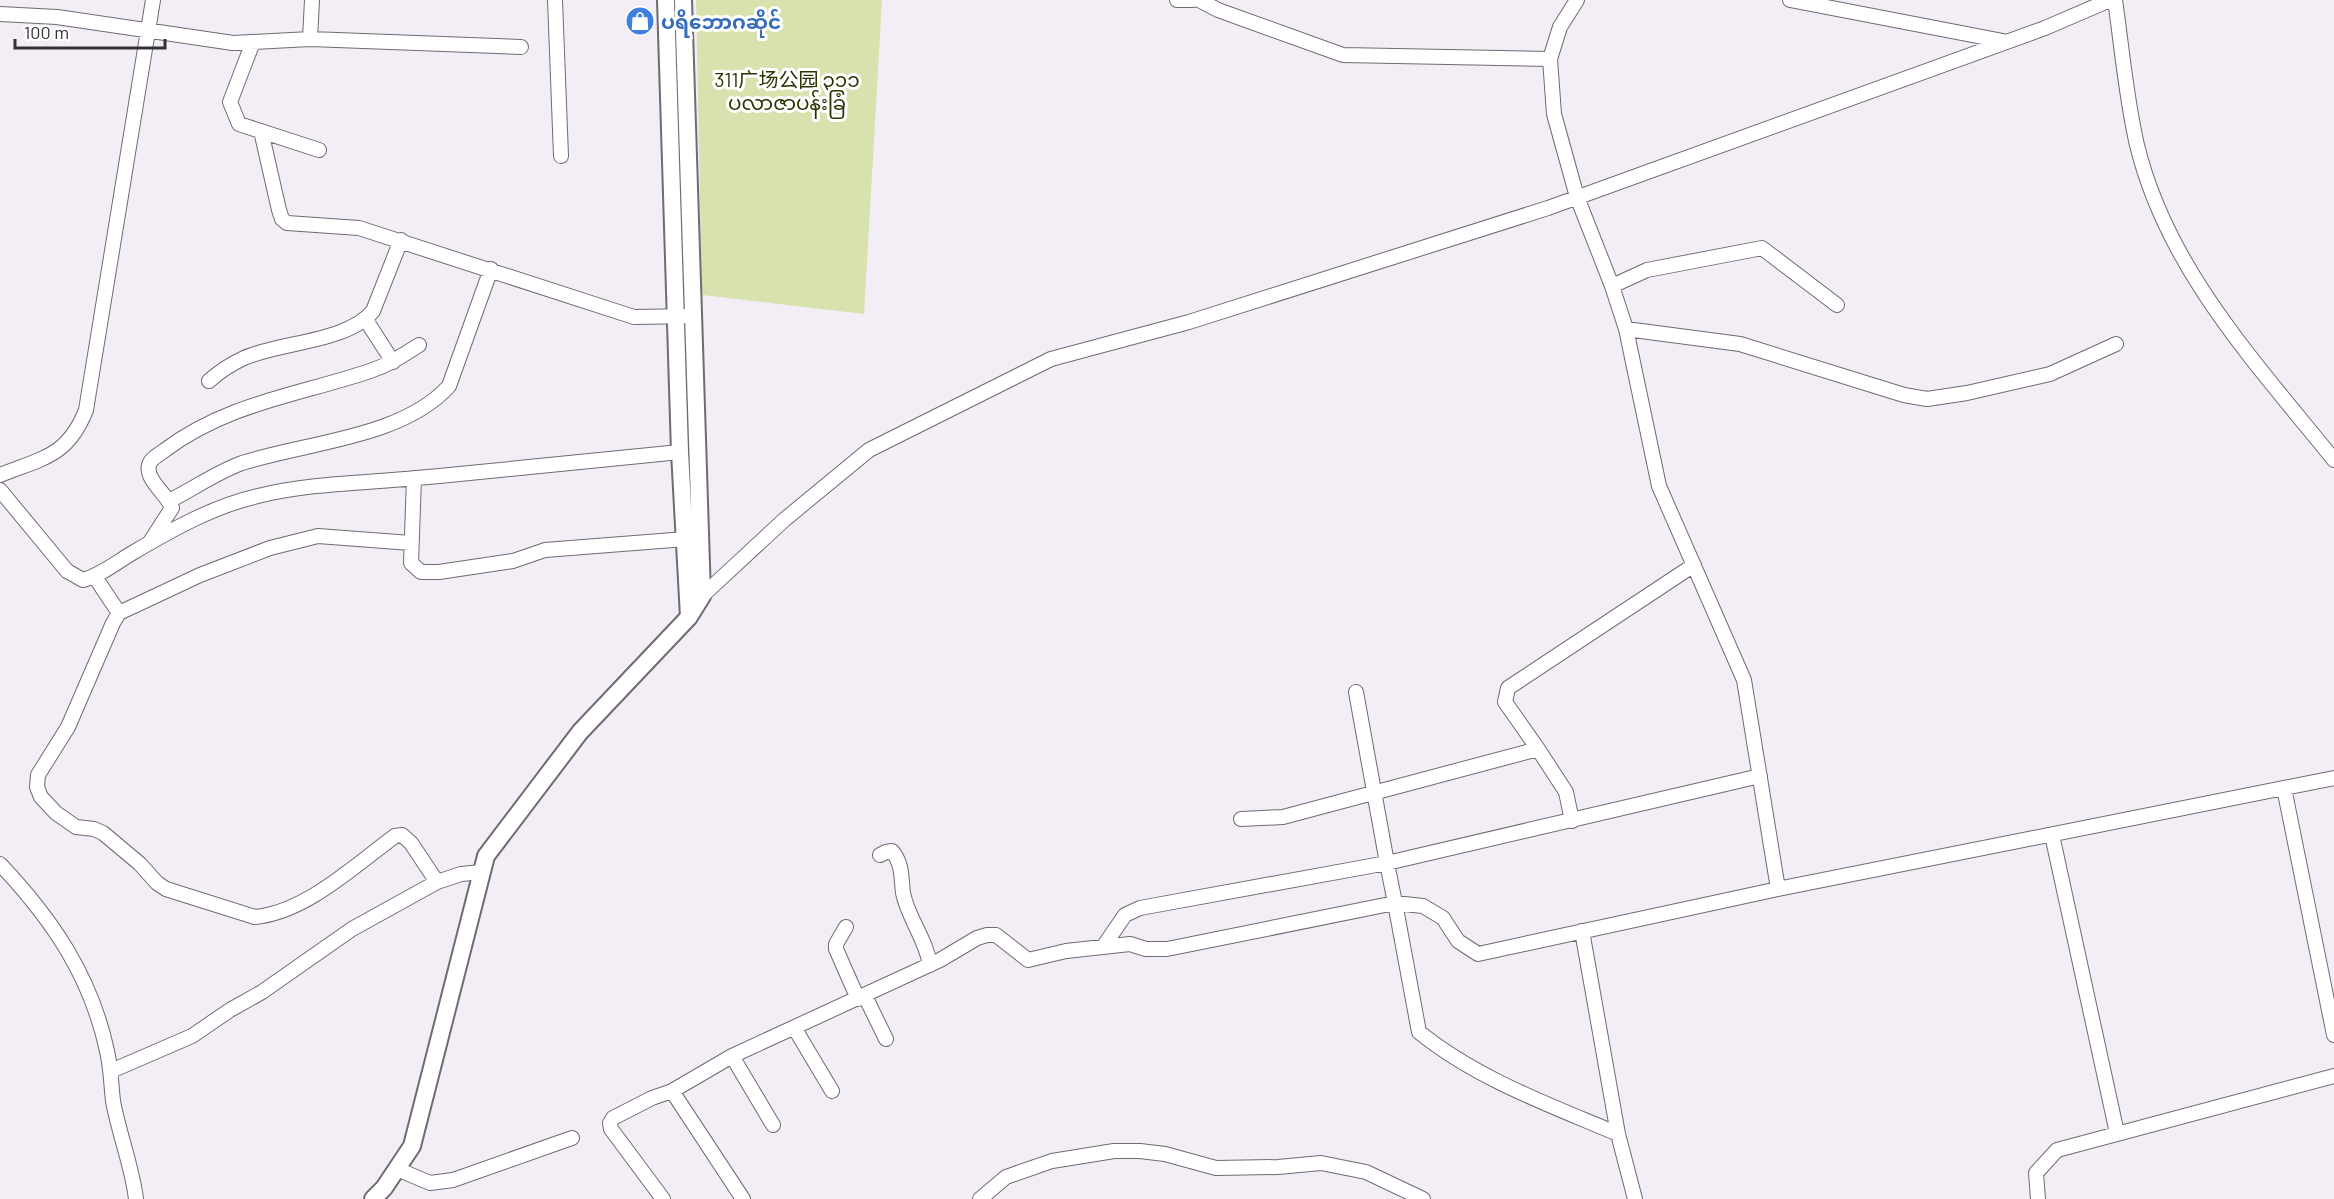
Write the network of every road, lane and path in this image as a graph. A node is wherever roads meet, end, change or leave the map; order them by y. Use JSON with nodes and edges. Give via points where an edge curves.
{"nodes":[{"id":1,"x":153,"y":0,"type":"edge"},
{"id":2,"x":312,"y":0,"type":"edge"},
{"id":3,"x":555,"y":0,"type":"edge"},
{"id":4,"x":666,"y":0,"type":"edge"},
{"id":5,"x":683,"y":0,"type":"edge"},
{"id":6,"x":1177,"y":0,"type":"edge"},
{"id":7,"x":1193,"y":0,"type":"edge"},
{"id":8,"x":1199,"y":0,"type":"edge"},
{"id":9,"x":1577,"y":0,"type":"edge"},
{"id":10,"x":1790,"y":0,"type":"edge"},
{"id":11,"x":2110,"y":0,"type":"edge"},
{"id":12,"x":2115,"y":0,"type":"edge"},
{"id":13,"x":0,"y":14,"type":"edge"},
{"id":14,"x":149,"y":32,"type":"junction"},
{"id":15,"x":310,"y":39,"type":"junction"},
{"id":16,"x":2005,"y":41,"type":"junction"},
{"id":17,"x":253,"y":42,"type":"junction"},
{"id":18,"x":521,"y":47,"type":"dead end"},
{"id":19,"x":1550,"y":60,"type":"junction"},
{"id":20,"x":687,"y":107,"type":"junction"},
{"id":21,"x":669,"y":108,"type":"junction"},
{"id":22,"x":261,"y":131,"type":"junction"},
{"id":23,"x":319,"y":150,"type":"dead end"},
{"id":24,"x":561,"y":156,"type":"dead end"},
{"id":25,"x":1577,"y":197,"type":"junction"},
{"id":26,"x":690,"y":212,"type":"junction"},
{"id":27,"x":673,"y":213,"type":"junction"},
{"id":28,"x":401,"y":240,"type":"junction"},
{"id":29,"x":491,"y":269,"type":"junction"},
{"id":30,"x":1612,"y":286,"type":"junction"},
{"id":31,"x":1837,"y":305,"type":"dead end"},
{"id":32,"x":694,"y":316,"type":"junction"},
{"id":33,"x":676,"y":317,"type":"junction"},
{"id":34,"x":366,"y":320,"type":"junction"},
{"id":35,"x":1626,"y":329,"type":"junction"},
{"id":36,"x":2116,"y":344,"type":"dead end"},
{"id":37,"x":419,"y":345,"type":"dead end"},
{"id":38,"x":393,"y":362,"type":"junction"},
{"id":39,"x":209,"y":381,"type":"dead end"},
{"id":40,"x":680,"y":452,"type":"junction"},
{"id":41,"x":2334,"y":460,"type":"edge"},
{"id":42,"x":0,"y":475,"type":"edge"},
{"id":43,"x":414,"y":478,"type":"junction"},
{"id":44,"x":0,"y":490,"type":"edge"},
{"id":45,"x":169,"y":501,"type":"junction"},
{"id":46,"x":686,"y":539,"type":"junction"},
{"id":47,"x":411,"y":543,"type":"junction"},
{"id":48,"x":149,"y":544,"type":"junction"},
{"id":49,"x":1694,"y":565,"type":"junction"},
{"id":50,"x":94,"y":577,"type":"junction"},
{"id":51,"x":702,"y":596,"type":"junction"},
{"id":52,"x":119,"y":613,"type":"junction"},
{"id":53,"x":688,"y":617,"type":"junction"},
{"id":54,"x":1356,"y":692,"type":"dead end"},
{"id":55,"x":1538,"y":749,"type":"junction"},
{"id":56,"x":1760,"y":776,"type":"junction"},
{"id":57,"x":2334,"y":778,"type":"edge"},
{"id":58,"x":2284,"y":788,"type":"junction"},
{"id":59,"x":1376,"y":793,"type":"junction"},
{"id":60,"x":1241,"y":819,"type":"dead end"},
{"id":61,"x":1572,"y":821,"type":"junction"},
{"id":62,"x":2052,"y":835,"type":"junction"},
{"id":63,"x":880,"y":855,"type":"dead end"},
{"id":64,"x":1387,"y":863,"type":"junction"},
{"id":65,"x":0,"y":864,"type":"edge"},
{"id":66,"x":482,"y":872,"type":"junction"},
{"id":67,"x":437,"y":882,"type":"junction"},
{"id":68,"x":1778,"y":889,"type":"junction"},
{"id":69,"x":1395,"y":903,"type":"junction"},
{"id":70,"x":846,"y":927,"type":"dead end"},
{"id":71,"x":1582,"y":931,"type":"junction"},
{"id":72,"x":1103,"y":947,"type":"junction"},
{"id":73,"x":930,"y":965,"type":"junction"},
{"id":74,"x":862,"y":997,"type":"junction"},
{"id":75,"x":795,"y":1029,"type":"junction"},
{"id":76,"x":2334,"y":1035,"type":"edge"},
{"id":77,"x":886,"y":1039,"type":"dead end"},
{"id":78,"x":732,"y":1056,"type":"junction"},
{"id":79,"x":111,"y":1071,"type":"junction"},
{"id":80,"x":2334,"y":1076,"type":"edge"},
{"id":81,"x":672,"y":1091,"type":"junction"},
{"id":82,"x":832,"y":1091,"type":"dead end"},
{"id":83,"x":773,"y":1125,"type":"dead end"},
{"id":84,"x":2117,"y":1133,"type":"junction"},
{"id":85,"x":1618,"y":1134,"type":"junction"},
{"id":86,"x":572,"y":1138,"type":"dead end"},
{"id":87,"x":397,"y":1169,"type":"junction"},
{"id":88,"x":136,"y":1199,"type":"edge"},
{"id":89,"x":373,"y":1199,"type":"edge"},
{"id":90,"x":663,"y":1199,"type":"edge"},
{"id":91,"x":743,"y":1199,"type":"edge"},
{"id":92,"x":980,"y":1199,"type":"edge"},
{"id":93,"x":1423,"y":1199,"type":"edge"},
{"id":94,"x":1635,"y":1199,"type":"edge"},
{"id":95,"x":2038,"y":1199,"type":"edge"}],
"edges":[{"from":1,"to":14,"type":"street"},
{"from":2,"to":15,"type":"street"},
{"from":3,"to":24,"type":"street"},
{"from":4,"to":21,"type":"main road"},
{"from":5,"to":20,"type":"main road"},
{"from":6,"to":7,"type":"street"},
{"from":8,"to":19,"type":"street","via":[[1343,55]]},
{"from":9,"to":19,"type":"street","via":[[1560,27]]},
{"from":10,"to":16,"type":"street"},
{"from":11,"to":16,"type":"street"},
{"from":12,"to":41,"type":"street","via":[[2138,146],[2174,244],[2235,337]]},
{"from":13,"to":14,"type":"street","via":[[57,17]]},
{"from":14,"to":17,"type":"street"},
{"from":14,"to":42,"type":"street","via":[[86,410],[79,428],[55,454]]},
{"from":15,"to":17,"type":"street"},
{"from":15,"to":18,"type":"street"},
{"from":16,"to":25,"type":"street"},
{"from":17,"to":22,"type":"street","via":[[230,107],[242,126]]},
{"from":19,"to":25,"type":"street","via":[[1554,114]]},
{"from":20,"to":21,"type":"main road"},
{"from":20,"to":26,"type":"main road"},
{"from":21,"to":27,"type":"main road"},
{"from":22,"to":23,"type":"street"},
{"from":22,"to":28,"type":"street","via":[[282,219],[287,223],[360,228]]},
{"from":25,"to":30,"type":"street"},
{"from":25,"to":51,"type":"street","via":[[1189,322],[1051,359],[869,450],[784,520]]},
{"from":26,"to":27,"type":"main road"},
{"from":26,"to":32,"type":"main road"},
{"from":27,"to":33,"type":"main road"},
{"from":28,"to":29,"type":"street"},
{"from":28,"to":34,"type":"street"},
{"from":29,"to":33,"type":"street","via":[[634,317]]},
{"from":29,"to":45,"type":"street","via":[[449,386],[437,400],[370,432],[239,464]]},
{"from":30,"to":31,"type":"street","via":[[1647,270],[1762,248]]},
{"from":30,"to":35,"type":"street"},
{"from":32,"to":33,"type":"street"},
{"from":32,"to":51,"type":"main road"},
{"from":33,"to":40,"type":"main road"},
{"from":34,"to":38,"type":"street"},
{"from":34,"to":39,"type":"street","via":[[335,333],[245,357]]},
{"from":35,"to":36,"type":"street","via":[[1740,344],[1927,399],[2050,374]]},
{"from":35,"to":49,"type":"street","via":[[1659,486]]},
{"from":37,"to":38,"type":"street"},
{"from":38,"to":45,"type":"street","via":[[251,405],[174,443],[149,465],[150,476]]},
{"from":40,"to":43,"type":"street"},
{"from":40,"to":46,"type":"main road"},
{"from":43,"to":47,"type":"street"},
{"from":43,"to":48,"type":"street","via":[[312,486],[258,496],[219,508]]},
{"from":44,"to":50,"type":"street","via":[[67,571],[82,580]]},
{"from":45,"to":48,"type":"street","via":[[171,513]]},
{"from":46,"to":47,"type":"street","via":[[546,550],[513,561],[439,572],[421,572],[411,563]]},
{"from":46,"to":53,"type":"main road"},
{"from":47,"to":52,"type":"street","via":[[318,536],[200,575]]},
{"from":48,"to":50,"type":"street"},
{"from":49,"to":55,"type":"street","via":[[1508,688],[1505,702]]},
{"from":49,"to":56,"type":"street","via":[[1744,680]]},
{"from":50,"to":52,"type":"street"},
{"from":51,"to":53,"type":"main road"},
{"from":52,"to":67,"type":"street","via":[[68,727],[38,775],[41,797],[56,813],[76,827],[103,833],[166,889],[255,917],[269,916],[307,900],[395,836],[402,835],[411,843]]},
{"from":53,"to":66,"type":"main road","via":[[580,732],[486,856]]},
{"from":54,"to":59,"type":"street"},
{"from":55,"to":59,"type":"street"},
{"from":55,"to":61,"type":"street","via":[[1566,792]]},
{"from":56,"to":61,"type":"street"},
{"from":56,"to":68,"type":"street"},
{"from":57,"to":58,"type":"street"},
{"from":58,"to":62,"type":"street"},
{"from":58,"to":76,"type":"street"},
{"from":59,"to":60,"type":"street","via":[[1283,817]]},
{"from":59,"to":64,"type":"street"},
{"from":61,"to":64,"type":"street"},
{"from":62,"to":68,"type":"street"},
{"from":62,"to":84,"type":"street"},
{"from":63,"to":73,"type":"street","via":[[896,855],[904,893]]},
{"from":64,"to":69,"type":"street"},
{"from":64,"to":72,"type":"street","via":[[1140,908],[1125,915]]},
{"from":65,"to":79,"type":"street","via":[[41,911],[76,963],[101,1025]]},
{"from":66,"to":67,"type":"street"},
{"from":66,"to":87,"type":"main road","via":[[412,1146]]},
{"from":67,"to":79,"type":"street","via":[[352,929],[192,1036]]},
{"from":68,"to":71,"type":"street"},
{"from":69,"to":71,"type":"street","via":[[1423,906],[1443,918],[1458,941],[1478,954]]},
{"from":69,"to":72,"type":"street","via":[[1167,949],[1130,944]]},
{"from":69,"to":85,"type":"street","via":[[1419,1032],[1444,1053],[1506,1085]]},
{"from":70,"to":74,"type":"street","via":[[836,949]]},
{"from":71,"to":85,"type":"street"},
{"from":72,"to":73,"type":"street","via":[[1028,960],[996,935],[987,935]]},
{"from":73,"to":74,"type":"street"},
{"from":74,"to":75,"type":"street"},
{"from":74,"to":77,"type":"street"},
{"from":75,"to":78,"type":"street"},
{"from":75,"to":82,"type":"street"},
{"from":78,"to":81,"type":"street"},
{"from":78,"to":83,"type":"street"},
{"from":79,"to":88,"type":"street","via":[[113,1100]]},
{"from":80,"to":84,"type":"street"},
{"from":81,"to":90,"type":"street","via":[[613,1118],[610,1123],[611,1130]]},
{"from":81,"to":91,"type":"street"},
{"from":84,"to":95,"type":"street","via":[[2057,1150],[2036,1173]]},
{"from":85,"to":94,"type":"street"},
{"from":86,"to":87,"type":"street","via":[[453,1180],[430,1183]]},
{"from":87,"to":89,"type":"main road"},
{"from":92,"to":93,"type":"street","via":[[1006,1176],[1053,1161],[1123,1151],[1165,1154],[1216,1168],[1321,1163],[1366,1172]]}]}
